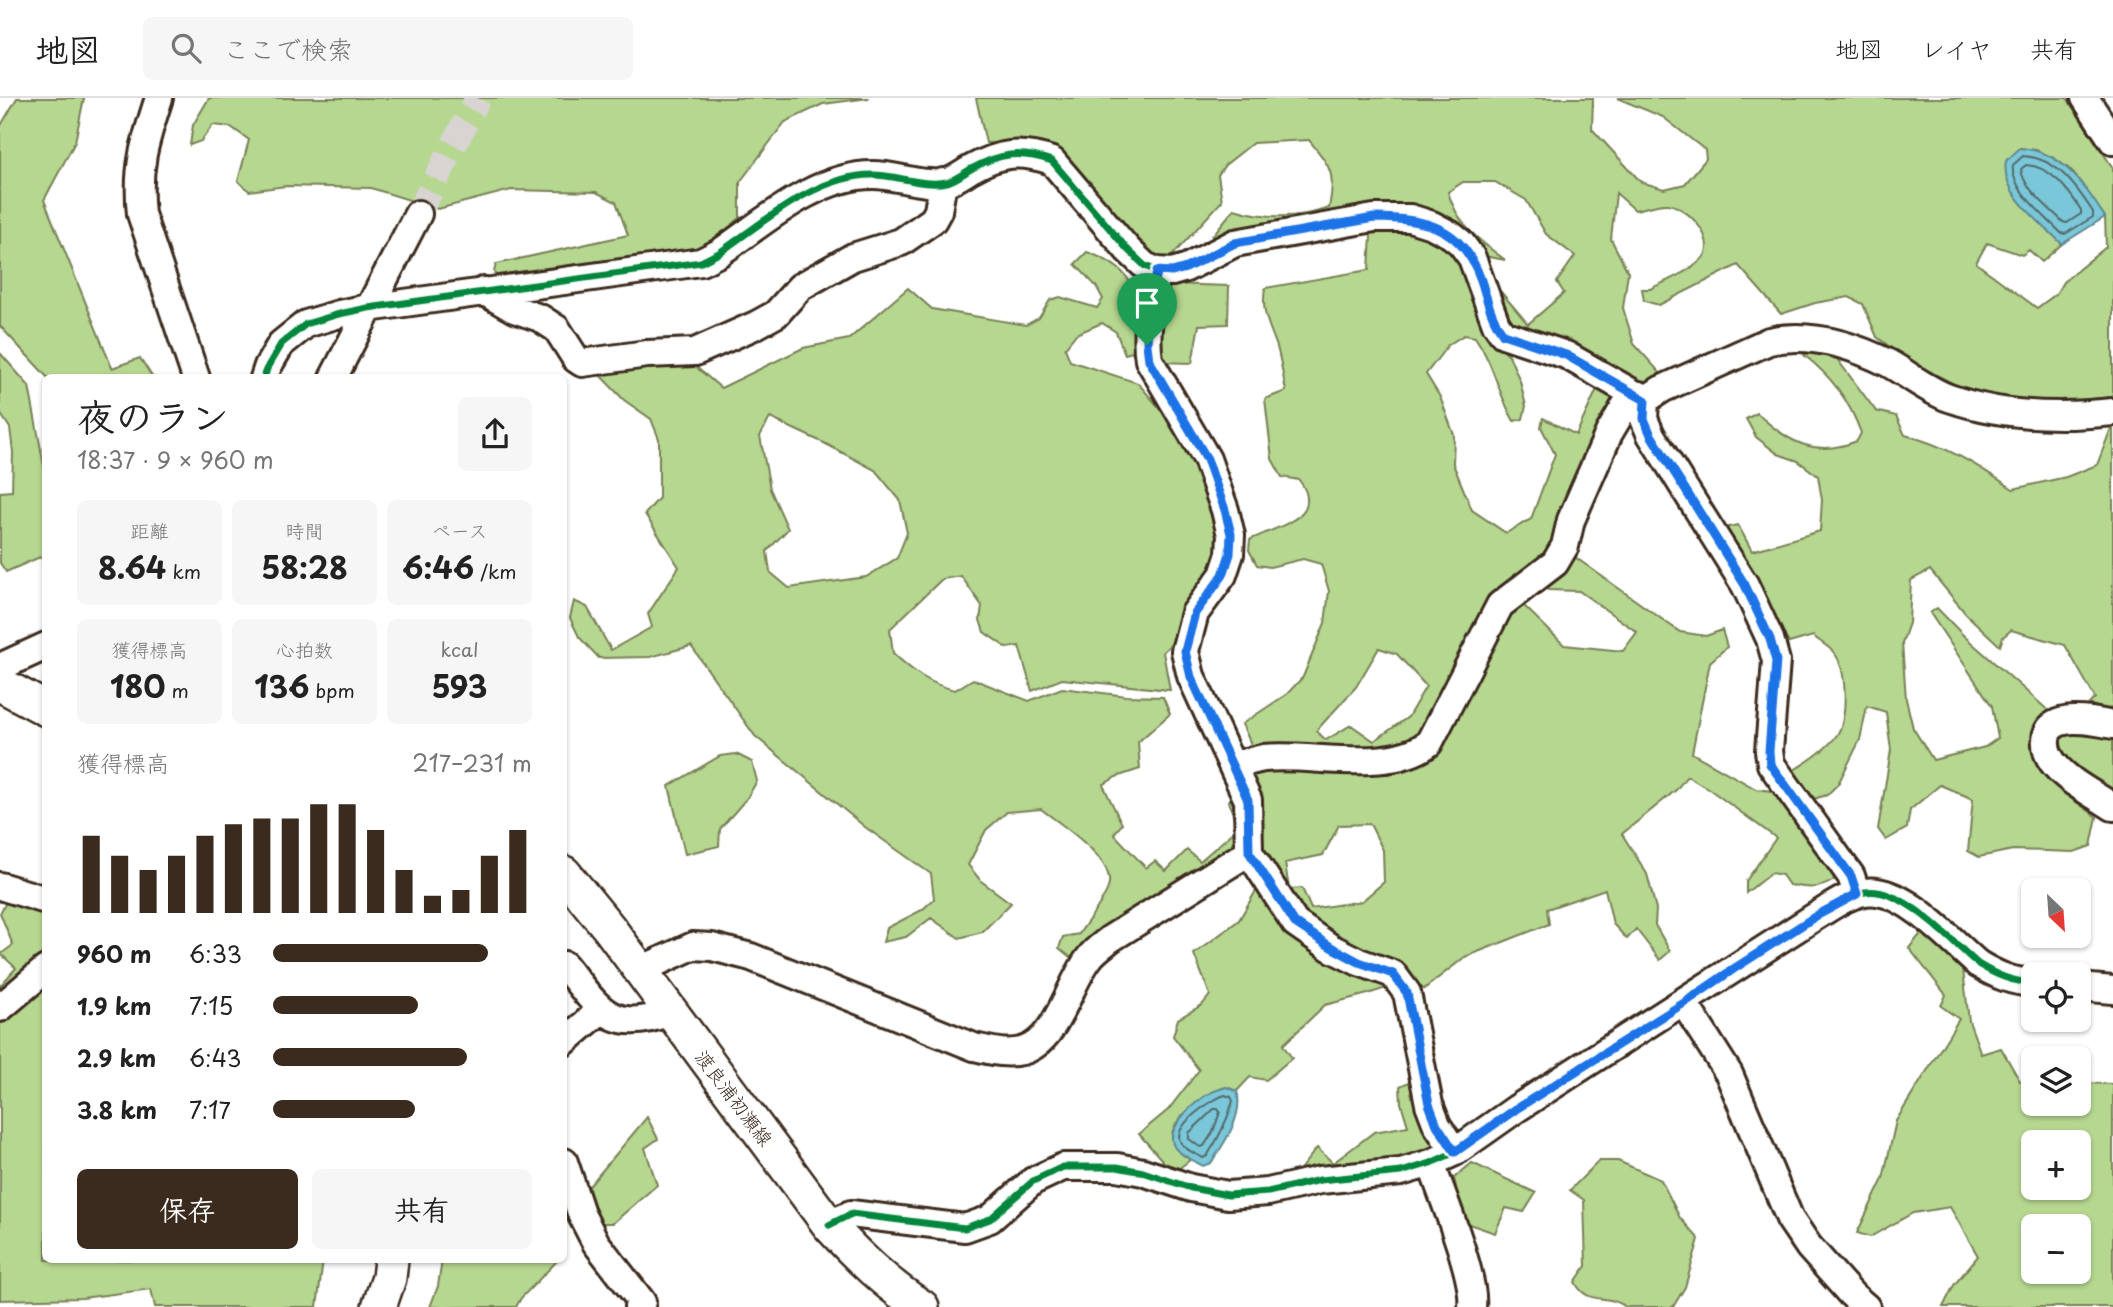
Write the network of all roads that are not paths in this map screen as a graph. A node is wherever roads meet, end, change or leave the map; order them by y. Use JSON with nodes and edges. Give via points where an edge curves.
{"nodes":[{"id":1,"x":159,"y":98,"type":"edge"},
{"id":2,"x":2085,"y":98,"type":"edge"},
{"id":3,"x":2113,"y":141,"type":"edge"},
{"id":4,"x":943,"y":182,"type":"junction"},
{"id":5,"x":418,"y":214,"type":"tunnel mouth"},
{"id":6,"x":1157,"y":271,"type":"junction"},
{"id":7,"x":483,"y":291,"type":"junction"},
{"id":8,"x":368,"y":307,"type":"junction"},
{"id":9,"x":195,"y":374,"type":"edge"},
{"id":10,"x":265,"y":374,"type":"edge"},
{"id":11,"x":335,"y":374,"type":"edge"},
{"id":12,"x":1642,"y":398,"type":"junction"},
{"id":13,"x":2113,"y":412,"type":"edge"},
{"id":14,"x":42,"y":648,"type":"edge"},
{"id":15,"x":0,"y":667,"type":"edge"},
{"id":16,"x":0,"y":684,"type":"edge"},
{"id":17,"x":42,"y":707,"type":"edge"},
{"id":18,"x":2113,"y":724,"type":"edge"},
{"id":19,"x":1233,"y":765,"type":"junction"},
{"id":20,"x":2113,"y":807,"type":"edge"},
{"id":21,"x":1249,"y":852,"type":"junction"},
{"id":22,"x":567,"y":877,"type":"edge"},
{"id":23,"x":0,"y":886,"type":"edge"},
{"id":24,"x":1857,"y":894,"type":"junction"},
{"id":25,"x":42,"y":899,"type":"edge"},
{"id":26,"x":567,"y":969,"type":"edge"},
{"id":27,"x":640,"y":971,"type":"junction"},
{"id":28,"x":42,"y":972,"type":"edge"},
{"id":29,"x":2021,"y":982,"type":"edge"},
{"id":30,"x":2091,"y":988,"type":"edge"},
{"id":31,"x":2113,"y":990,"type":"edge"},
{"id":32,"x":1684,"y":1003,"type":"junction"},
{"id":33,"x":0,"y":1008,"type":"edge"},
{"id":34,"x":601,"y":1010,"type":"junction"},
{"id":35,"x":670,"y":1012,"type":"junction"},
{"id":36,"x":567,"y":1039,"type":"edge"},
{"id":37,"x":1455,"y":1152,"type":"junction"},
{"id":38,"x":1431,"y":1163,"type":"junction"},
{"id":39,"x":567,"y":1170,"type":"edge"},
{"id":40,"x":829,"y":1225,"type":"junction"},
{"id":41,"x":391,"y":1263,"type":"edge"},
{"id":42,"x":379,"y":1307,"type":"edge"},
{"id":43,"x":638,"y":1307,"type":"edge"},
{"id":44,"x":922,"y":1307,"type":"edge"},
{"id":45,"x":1472,"y":1307,"type":"edge"},
{"id":46,"x":1866,"y":1307,"type":"edge"}],
"edges":[{"from":1,"to":9,"type":"street","via":[[139,168],[141,215]]},
{"from":2,"to":3,"type":"street"},
{"from":4,"to":6,"type":"street","via":[[1009,153],[1052,161],[1128,250]]},
{"from":4,"to":7,"type":"street","via":[[874,175],[828,182],[701,261]]},
{"from":4,"to":7,"type":"street","via":[[938,211],[920,230],[901,242],[853,257],[800,287],[776,314],[695,352],[582,363],[557,329]]},
{"from":5,"to":8,"type":"street"},
{"from":6,"to":12,"type":"street","via":[[1186,268],[1235,243],[1374,218],[1410,218],[1451,234],[1461,243],[1472,258],[1503,334],[1566,355]]},
{"from":6,"to":19,"type":"street","via":[[1148,323],[1149,360],[1207,459],[1231,534],[1223,575],[1195,613],[1185,651],[1191,677]]},
{"from":7,"to":8,"type":"street"},
{"from":8,"to":10,"type":"street","via":[[306,324],[281,344]]},
{"from":8,"to":11,"type":"street"},
{"from":12,"to":13,"type":"street","via":[[1769,341],[1804,337],[1887,363],[1945,397],[1970,404],[2039,416]]},
{"from":12,"to":19,"type":"street","via":[[1625,406],[1609,433],[1571,520],[1565,546],[1555,562],[1500,605],[1429,743],[1403,755],[1358,760],[1264,758]]},
{"from":12,"to":24,"type":"street","via":[[1651,435],[1745,585],[1770,639],[1776,661],[1770,764],[1851,876]]},
{"from":14,"to":15,"type":"street"},
{"from":16,"to":17,"type":"main road"},
{"from":18,"to":20,"type":"street","via":[[2067,720],[2055,725],[2046,740],[2056,765],[2070,779]]},
{"from":19,"to":21,"type":"street","via":[[1248,800]]},
{"from":21,"to":27,"type":"street","via":[[1090,956],[1050,1028],[1037,1044],[1022,1051],[1002,1053],[974,1047],[751,957],[712,947],[693,946]]},
{"from":21,"to":37,"type":"street","via":[[1295,923],[1359,962],[1393,974],[1402,984],[1429,1104]]},
{"from":22,"to":27,"type":"main road","name":"渡良浦初瀬線"},
{"from":23,"to":25,"type":"street"},
{"from":24,"to":29,"type":"street","via":[[1879,892],[1903,901],[1978,964]]},
{"from":24,"to":32,"type":"street"},
{"from":26,"to":34,"type":"street"},
{"from":27,"to":35,"type":"main road","name":"渡良浦初瀬線"},
{"from":28,"to":33,"type":"street"},
{"from":30,"to":31,"type":"street"},
{"from":32,"to":37,"type":"street"},
{"from":32,"to":46,"type":"street","via":[[1729,1074],[1790,1219],[1809,1247]]},
{"from":34,"to":35,"type":"street","via":[[641,1021]]},
{"from":34,"to":36,"type":"street"},
{"from":35,"to":40,"type":"main road","name":"渡良浦初瀬線"},
{"from":37,"to":38,"type":"street"},
{"from":38,"to":40,"type":"street","via":[[1401,1172],[1228,1195],[1117,1167],[1063,1167],[1033,1181],[977,1226],[851,1214]]},
{"from":38,"to":45,"type":"street","via":[[1465,1264]]},
{"from":39,"to":43,"type":"street","via":[[596,1243],[642,1302]]},
{"from":40,"to":44,"type":"main road","name":"渡良浦初瀬線","via":[[872,1270]]},
{"from":41,"to":42,"type":"main road"}]}
